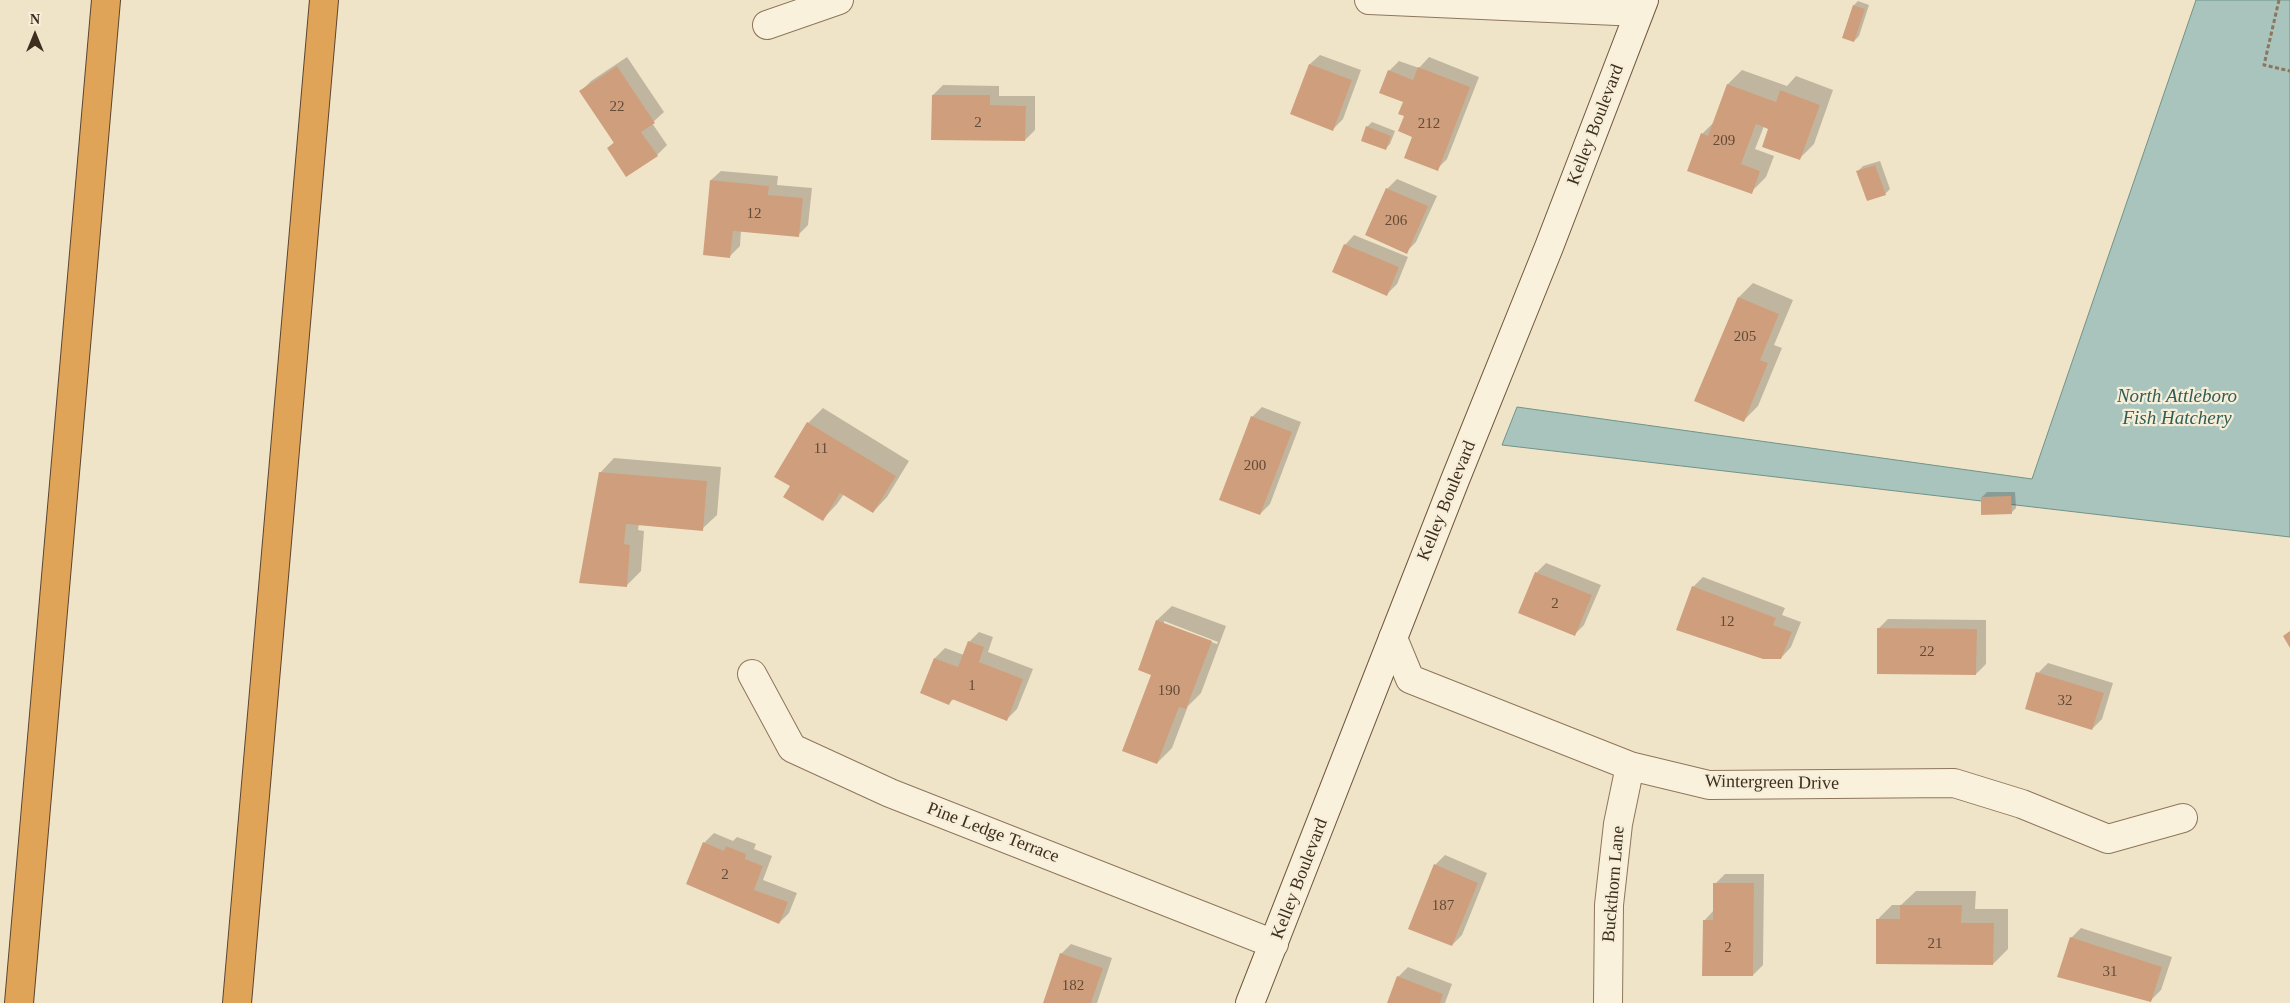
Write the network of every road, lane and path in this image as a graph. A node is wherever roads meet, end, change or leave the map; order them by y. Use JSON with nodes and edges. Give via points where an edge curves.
{"nodes":[{"id":1,"x":106,"y":0,"type":"edge"},
{"id":2,"x":324,"y":0,"type":"edge"},
{"id":3,"x":839,"y":0,"type":"edge"},
{"id":4,"x":1369,"y":0,"type":"edge"},
{"id":5,"x":2279,"y":0,"type":"edge"},
{"id":6,"x":1642,"y":6,"type":"edge"},
{"id":7,"x":767,"y":25,"type":"dead end"},
{"id":8,"x":2290,"y":71,"type":"edge"},
{"id":9,"x":1393,"y":638,"type":"junction"},
{"id":10,"x":752,"y":674,"type":"dead end"},
{"id":11,"x":1630,"y":766,"type":"junction"},
{"id":12,"x":2183,"y":818,"type":"dead end"},
{"id":13,"x":1274,"y":944,"type":"junction"},
{"id":14,"x":19,"y":1003,"type":"edge"},
{"id":15,"x":237,"y":1003,"type":"edge"},
{"id":16,"x":1250,"y":1003,"type":"edge"},
{"id":17,"x":1608,"y":1003,"type":"edge"}],
"edges":[{"from":1,"to":14,"type":"highway"},
{"from":2,"to":15,"type":"highway"},
{"from":3,"to":7,"type":"street"},
{"from":4,"to":6,"type":"street"},
{"from":5,"to":8,"type":"path","via":[[2264,66]]},
{"from":6,"to":9,"type":"street","name":"Kelley Boulevard"},
{"from":9,"to":11,"type":"street","name":"Wintergreen Drive","via":[[1410,679]]},
{"from":9,"to":13,"type":"street","name":"Kelley Boulevard"},
{"from":10,"to":13,"type":"street","name":"Pine Ledge Terrace","via":[[792,748],[890,792]]},
{"from":11,"to":12,"type":"street","name":"Wintergreen Drive","via":[[1709,785],[1954,784],[2022,804],[2108,839]]},
{"from":11,"to":17,"type":"street","name":"Buckthorn Lane","via":[[1618,824],[1609,905]]},
{"from":13,"to":16,"type":"street","name":"Kelley Boulevard"}]}
